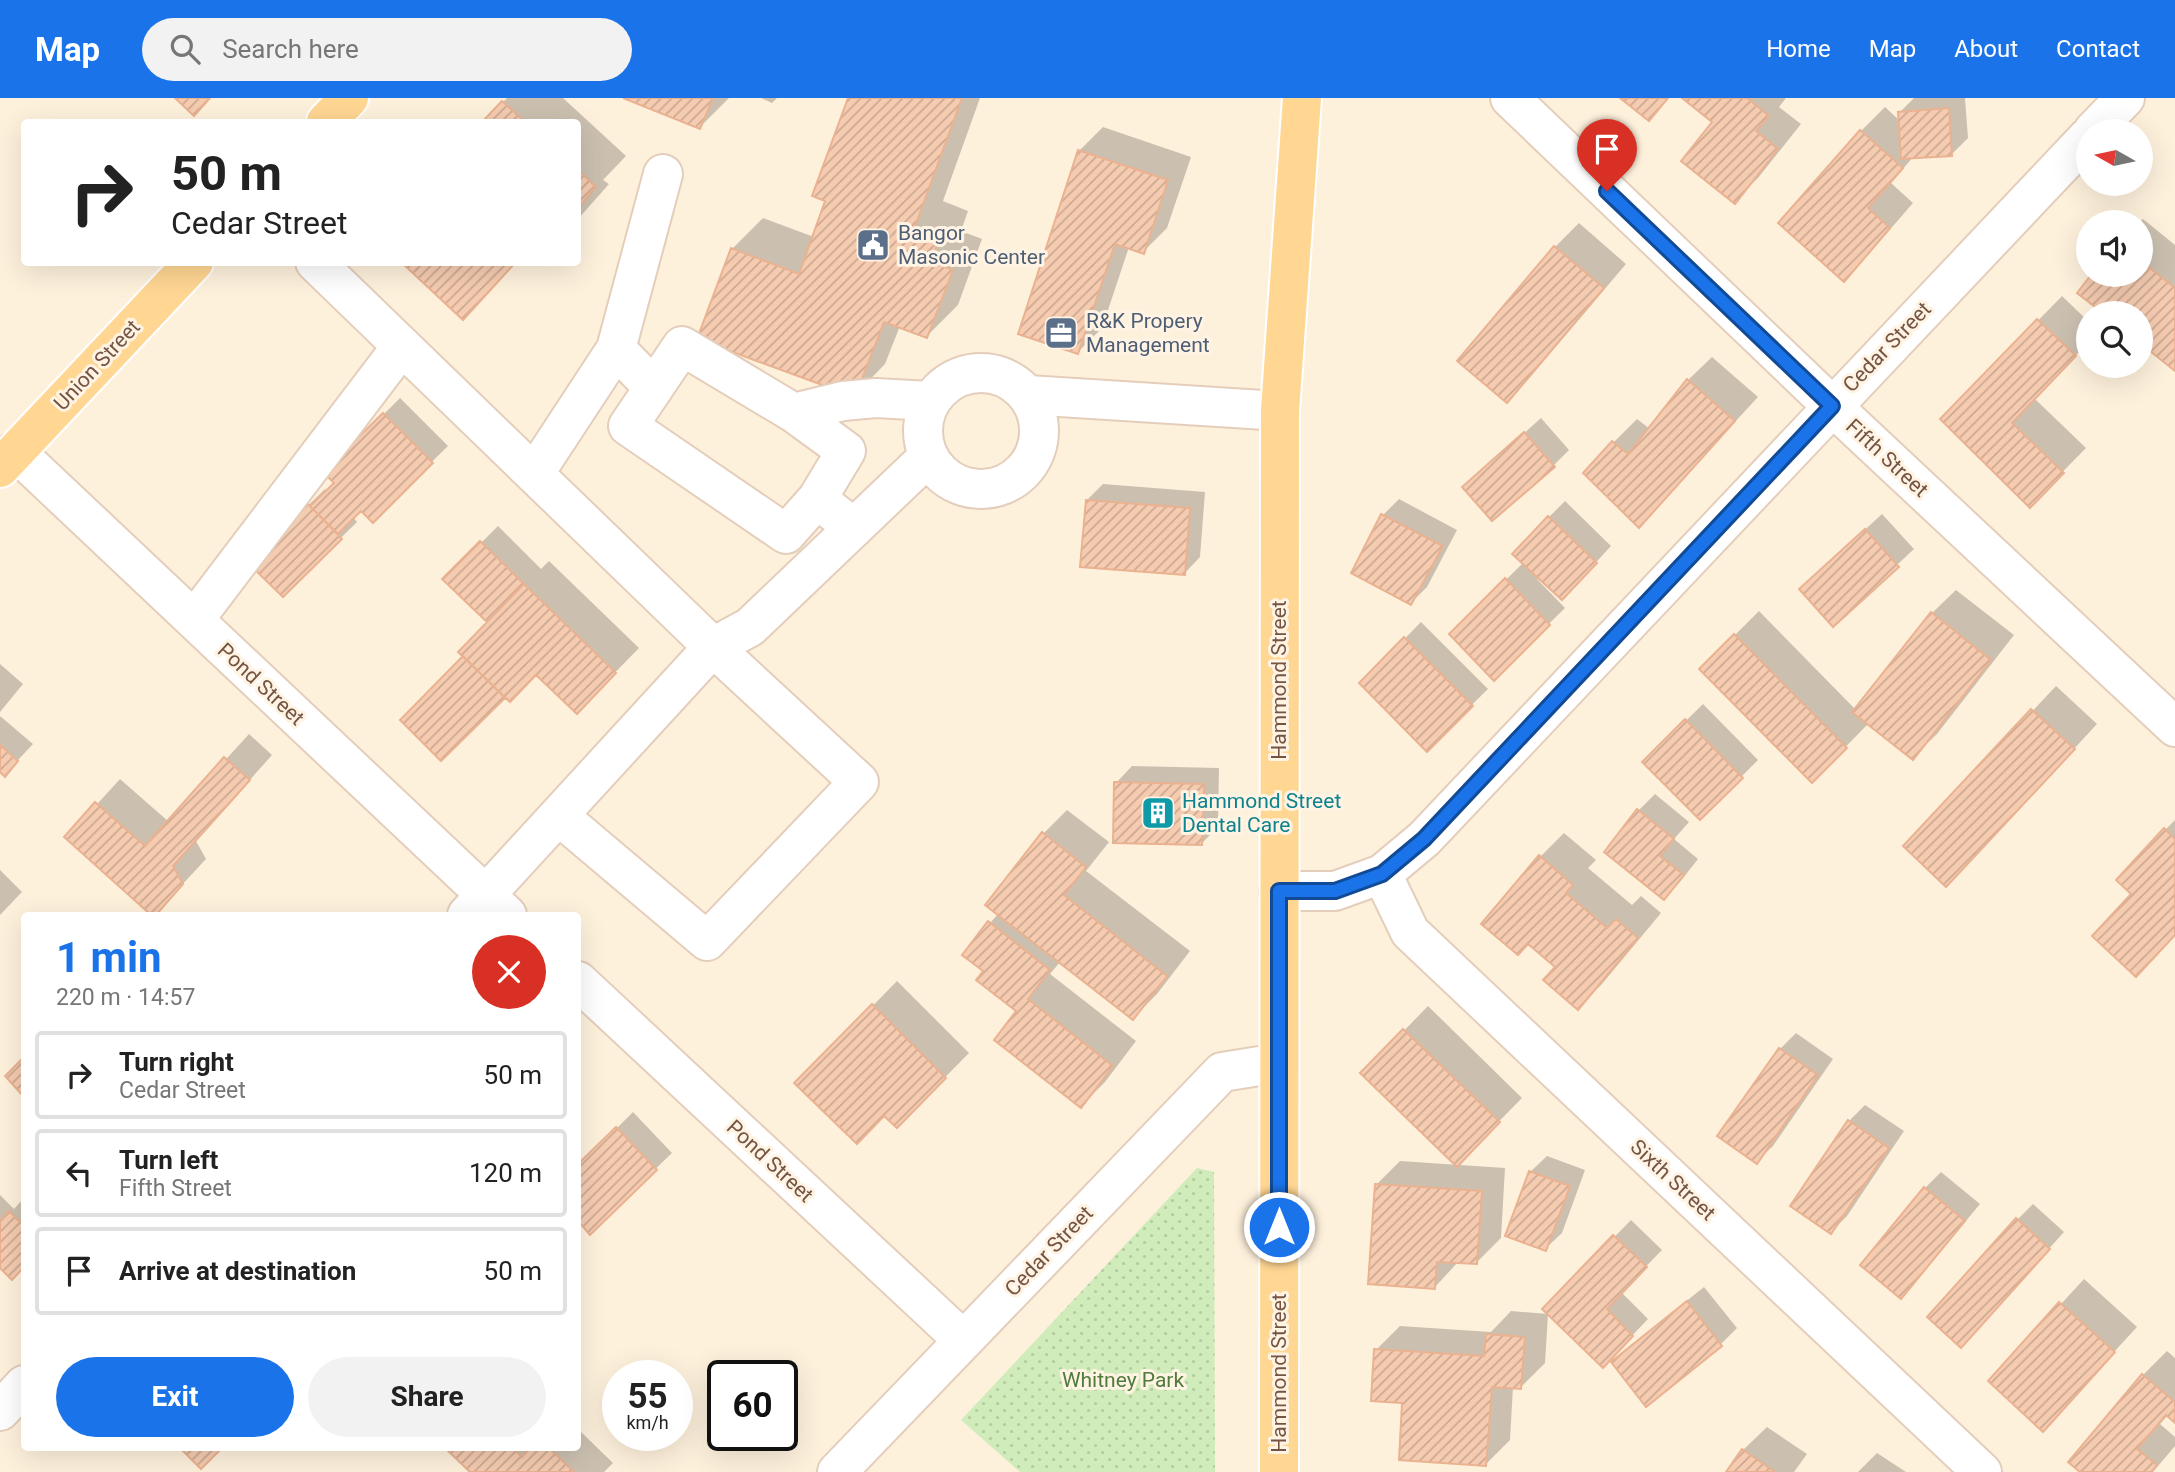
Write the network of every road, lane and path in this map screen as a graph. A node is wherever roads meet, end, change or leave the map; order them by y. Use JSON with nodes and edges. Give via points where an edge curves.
{"nodes":[{"id":1,"x":349,"y":98,"type":"edge"},
{"id":2,"x":1302,"y":98,"type":"edge"},
{"id":3,"x":1510,"y":98,"type":"edge"},
{"id":4,"x":2125,"y":98,"type":"edge"},
{"id":5,"x":329,"y":119,"type":"edge"},
{"id":6,"x":2105,"y":119,"type":"edge"},
{"id":7,"x":2076,"y":150,"type":"edge"},
{"id":8,"x":663,"y":174,"type":"dead end"},
{"id":9,"x":190,"y":266,"type":"edge"},
{"id":10,"x":319,"y":266,"type":"edge"},
{"id":11,"x":402,"y":346,"type":"junction"},
{"id":12,"x":616,"y":349,"type":"junction"},
{"id":13,"x":654,"y":387,"type":"junction"},
{"id":14,"x":1028,"y":395,"type":"junction"},
{"id":15,"x":930,"y":401,"type":"junction"},
{"id":16,"x":1832,"y":406,"type":"junction"},
{"id":17,"x":1280,"y":411,"type":"junction"},
{"id":18,"x":794,"y":413,"type":"junction"},
{"id":19,"x":928,"y":457,"type":"junction"},
{"id":20,"x":8,"y":459,"type":"edge"},
{"id":21,"x":534,"y":474,"type":"junction"},
{"id":22,"x":817,"y":499,"type":"junction"},
{"id":23,"x":854,"y":528,"type":"junction"},
{"id":24,"x":194,"y":620,"type":"junction"},
{"id":25,"x":713,"y":647,"type":"junction"},
{"id":26,"x":2175,"y":727,"type":"edge"},
{"id":27,"x":559,"y":816,"type":"junction"},
{"id":28,"x":1382,"y":874,"type":"junction"},
{"id":29,"x":1279,"y":891,"type":"junction"},
{"id":30,"x":487,"y":909,"type":"edge"},
{"id":31,"x":581,"y":984,"type":"edge"},
{"id":32,"x":1278,"y":1063,"type":"junction"},
{"id":33,"x":964,"y":1340,"type":"junction"},
{"id":34,"x":21,"y":1388,"type":"edge"},
{"id":35,"x":0,"y":1411,"type":"edge"},
{"id":36,"x":837,"y":1472,"type":"edge"},
{"id":37,"x":1279,"y":1472,"type":"edge"},
{"id":38,"x":1982,"y":1472,"type":"edge"}],
"edges":[{"from":1,"to":5,"type":"main road"},
{"from":2,"to":17,"type":"main road","name":"Hammond Street"},
{"from":3,"to":16,"type":"street","name":"Fifth Street"},
{"from":4,"to":6,"type":"street"},
{"from":7,"to":16,"type":"street","name":"Cedar Street"},
{"from":8,"to":12,"type":"street"},
{"from":9,"to":20,"type":"main road","name":"Union Street"},
{"from":10,"to":11,"type":"street"},
{"from":11,"to":21,"type":"street"},
{"from":11,"to":24,"type":"street"},
{"from":12,"to":13,"type":"street"},
{"from":12,"to":21,"type":"street"},
{"from":13,"to":18,"type":"street","via":[[682,346]]},
{"from":13,"to":22,"type":"street","via":[[628,426],[786,534]]},
{"from":14,"to":15,"type":"street","via":[[997,374],[978,372],[942,386]]},
{"from":14,"to":17,"type":"street"},
{"from":14,"to":19,"type":"street","via":[[1037,412],[1037,451],[1012,481],[994,489],[965,487],[940,473]]},
{"from":15,"to":18,"type":"street","via":[[876,398]]},
{"from":15,"to":19,"type":"street","via":[[923,419]]},
{"from":16,"to":26,"type":"street","name":"Fifth Street"},
{"from":16,"to":28,"type":"street","name":"Cedar Street","via":[[1424,839]]},
{"from":17,"to":29,"type":"main road","name":"Hammond Street"},
{"from":18,"to":22,"type":"street","via":[[846,451]]},
{"from":19,"to":23,"type":"street"},
{"from":20,"to":24,"type":"street","name":"Pond Street"},
{"from":21,"to":25,"type":"street"},
{"from":22,"to":23,"type":"street"},
{"from":23,"to":25,"type":"street","via":[[750,627]]},
{"from":24,"to":30,"type":"street","name":"Pond Street"},
{"from":25,"to":27,"type":"street"},
{"from":25,"to":27,"type":"street","via":[[859,782],[707,941]]},
{"from":27,"to":30,"type":"street"},
{"from":28,"to":29,"type":"street","name":"Cedar Street","via":[[1335,891]]},
{"from":28,"to":38,"type":"street","name":"Sixth Street","via":[[1410,932],[1419,941]]},
{"from":29,"to":32,"type":"main road","name":"Hammond Street"},
{"from":31,"to":33,"type":"street","name":"Pond Street"},
{"from":32,"to":33,"type":"street","name":"Cedar Street","via":[[1222,1072]]},
{"from":32,"to":37,"type":"main road","name":"Hammond Street"},
{"from":33,"to":36,"type":"street","name":"Cedar Street"},
{"from":34,"to":35,"type":"street"}]}
